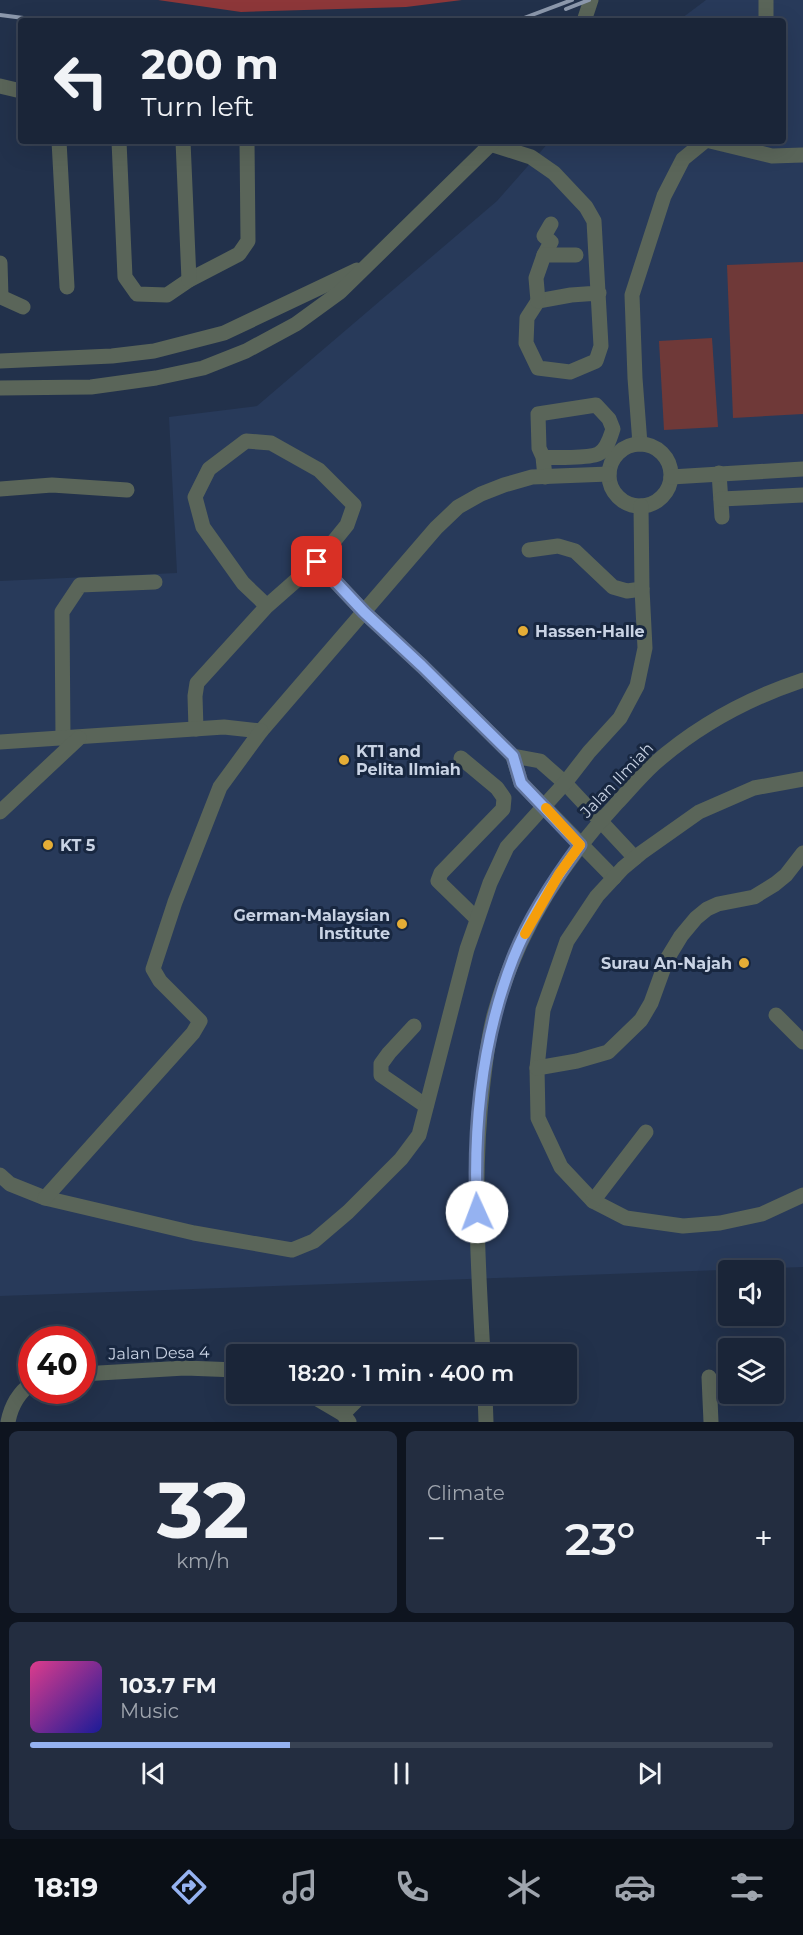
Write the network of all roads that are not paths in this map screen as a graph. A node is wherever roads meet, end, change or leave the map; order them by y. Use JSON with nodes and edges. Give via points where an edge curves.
{"nodes":[{"id":1,"x":591,"y":0,"type":"edge"},
{"id":2,"x":766,"y":0,"type":"edge"},
{"id":3,"x":585,"y":18,"type":"edge"},
{"id":4,"x":766,"y":18,"type":"edge"},
{"id":5,"x":0,"y":86,"type":"edge"},
{"id":6,"x":18,"y":90,"type":"edge"},
{"id":7,"x":59,"y":144,"type":"edge"},
{"id":8,"x":119,"y":144,"type":"edge"},
{"id":9,"x":183,"y":144,"type":"edge"},
{"id":10,"x":247,"y":144,"type":"edge"},
{"id":11,"x":490,"y":144,"type":"edge"},
{"id":12,"x":491,"y":144,"type":"edge"},
{"id":13,"x":702,"y":144,"type":"edge"},
{"id":14,"x":737,"y":144,"type":"edge"},
{"id":15,"x":772,"y":148,"type":"edge"},
{"id":16,"x":803,"y":155,"type":"edge"},
{"id":17,"x":551,"y":224,"type":"dead end"},
{"id":18,"x":544,"y":255,"type":"junction"},
{"id":19,"x":576,"y":255,"type":"dead end"},
{"id":20,"x":0,"y":262,"type":"edge"},
{"id":21,"x":370,"y":263,"type":"junction"},
{"id":22,"x":189,"y":280,"type":"junction"},
{"id":23,"x":67,"y":287,"type":"dead end"},
{"id":24,"x":599,"y":293,"type":"junction"},
{"id":25,"x":538,"y":301,"type":"junction"},
{"id":26,"x":23,"y":307,"type":"dead end"},
{"id":27,"x":0,"y":361,"type":"edge"},
{"id":28,"x":0,"y":388,"type":"edge"},
{"id":29,"x":640,"y":444,"type":"junction"},
{"id":30,"x":543,"y":458,"type":"junction"},
{"id":31,"x":803,"y":469,"type":"edge"},
{"id":32,"x":719,"y":473,"type":"junction"},
{"id":33,"x":609,"y":474,"type":"junction"},
{"id":34,"x":545,"y":477,"type":"junction"},
{"id":35,"x":671,"y":477,"type":"junction"},
{"id":36,"x":0,"y":489,"type":"edge"},
{"id":37,"x":127,"y":490,"type":"dead end"},
{"id":38,"x":803,"y":495,"type":"edge"},
{"id":39,"x":721,"y":499,"type":"junction"},
{"id":40,"x":641,"y":506,"type":"junction"},
{"id":41,"x":722,"y":516,"type":"dead end"},
{"id":42,"x":529,"y":550,"type":"dead end"},
{"id":43,"x":317,"y":562,"type":"junction"},
{"id":44,"x":155,"y":582,"type":"dead end"},
{"id":45,"x":642,"y":589,"type":"junction"},
{"id":46,"x":267,"y":606,"type":"junction"},
{"id":47,"x":364,"y":612,"type":"junction"},
{"id":48,"x":803,"y":680,"type":"edge"},
{"id":49,"x":196,"y":729,"type":"junction"},
{"id":50,"x":261,"y":731,"type":"junction"},
{"id":51,"x":80,"y":738,"type":"junction"},
{"id":52,"x":63,"y":739,"type":"junction"},
{"id":53,"x":0,"y":742,"type":"edge"},
{"id":54,"x":513,"y":756,"type":"junction"},
{"id":55,"x":460,"y":758,"type":"dead end"},
{"id":56,"x":803,"y":779,"type":"edge"},
{"id":57,"x":565,"y":783,"type":"junction"},
{"id":58,"x":544,"y":807,"type":"junction"},
{"id":59,"x":0,"y":812,"type":"edge"},
{"id":60,"x":600,"y":821,"type":"junction"},
{"id":61,"x":580,"y":845,"type":"junction"},
{"id":62,"x":803,"y":853,"type":"edge"},
{"id":63,"x":635,"y":858,"type":"junction"},
{"id":64,"x":614,"y":878,"type":"junction"},
{"id":65,"x":477,"y":919,"type":"junction"},
{"id":66,"x":776,"y":1015,"type":"dead end"},
{"id":67,"x":414,"y":1026,"type":"dead end"},
{"id":68,"x":803,"y":1042,"type":"edge"},
{"id":69,"x":537,"y":1068,"type":"junction"},
{"id":70,"x":426,"y":1106,"type":"junction"},
{"id":71,"x":646,"y":1132,"type":"dead end"},
{"id":72,"x":0,"y":1175,"type":"edge"},
{"id":73,"x":803,"y":1195,"type":"edge"},
{"id":74,"x":45,"y":1198,"type":"junction"},
{"id":75,"x":593,"y":1200,"type":"junction"},
{"id":76,"x":483,"y":1344,"type":"edge"},
{"id":77,"x":226,"y":1370,"type":"edge"},
{"id":78,"x":96,"y":1373,"type":"edge"},
{"id":79,"x":709,"y":1377,"type":"dead end"},
{"id":80,"x":18,"y":1396,"type":"edge"},
{"id":81,"x":324,"y":1404,"type":"edge"},
{"id":82,"x":356,"y":1404,"type":"edge"},
{"id":83,"x":485,"y":1404,"type":"edge"},
{"id":84,"x":346,"y":1418,"type":"edge"},
{"id":85,"x":8,"y":1422,"type":"edge"},
{"id":86,"x":486,"y":1422,"type":"edge"},
{"id":87,"x":711,"y":1422,"type":"edge"}],
"edges":[{"from":1,"to":3,"type":"street"},
{"from":2,"to":4,"type":"street"},
{"from":5,"to":6,"type":"street"},
{"from":7,"to":23,"type":"street"},
{"from":8,"to":22,"type":"street","via":[[125,277],[137,294],[167,295]]},
{"from":9,"to":22,"type":"street"},
{"from":10,"to":22,"type":"street","via":[[248,241],[239,254]]},
{"from":11,"to":24,"type":"street","via":[[531,157],[554,173],[586,207],[594,221]]},
{"from":12,"to":21,"type":"street"},
{"from":13,"to":29,"type":"street","via":[[684,159],[664,196],[632,295]]},
{"from":14,"to":15,"type":"street"},
{"from":15,"to":16,"type":"street"},
{"from":17,"to":18,"type":"street","via":[[544,236],[551,242]]},
{"from":18,"to":19,"type":"street"},
{"from":18,"to":25,"type":"street","via":[[536,278]]},
{"from":20,"to":26,"type":"street","via":[[1,297]]},
{"from":21,"to":27,"type":"street","via":[[224,333],[154,351]]},
{"from":21,"to":28,"type":"street","via":[[340,292],[296,324],[246,351],[202,368],[91,387]]},
{"from":24,"to":25,"type":"street"},
{"from":24,"to":25,"type":"street","via":[[601,346],[596,361],[570,372],[538,368],[526,343],[527,318]]},
{"from":29,"to":33,"type":"street","via":[[622,449]]},
{"from":29,"to":35,"type":"street","via":[[659,450],[666,458]]},
{"from":30,"to":30,"type":"street","via":[[538,414],[596,405],[609,419],[613,429],[607,446],[599,454]]},
{"from":30,"to":34,"type":"street"},
{"from":31,"to":32,"type":"street"},
{"from":32,"to":35,"type":"street"},
{"from":32,"to":39,"type":"street"},
{"from":33,"to":34,"type":"street"},
{"from":33,"to":40,"type":"street","via":[[610,484],[622,500]]},
{"from":34,"to":47,"type":"street","via":[[504,485],[458,507]]},
{"from":35,"to":40,"type":"street","via":[[661,497]]},
{"from":36,"to":37,"type":"street","via":[[52,485]]},
{"from":38,"to":39,"type":"street"},
{"from":39,"to":41,"type":"street"},
{"from":40,"to":45,"type":"street"},
{"from":42,"to":45,"type":"street","via":[[558,546],[574,551],[613,587],[627,591]]},
{"from":43,"to":46,"type":"street"},
{"from":43,"to":46,"type":"street","via":[[347,525],[354,505],[319,470],[272,443],[246,441],[209,469],[195,497],[203,527],[243,583]]},
{"from":43,"to":47,"type":"street"},
{"from":44,"to":52,"type":"street","via":[[80,585],[62,612]]},
{"from":45,"to":57,"type":"street","via":[[645,648],[637,686],[620,718]]},
{"from":46,"to":49,"type":"street","via":[[197,683]]},
{"from":47,"to":50,"type":"street"},
{"from":47,"to":54,"type":"street"},
{"from":48,"to":60,"type":"street","name":"Jalan Ilmiah","via":[[743,705],[688,737],[654,765]]},
{"from":49,"to":50,"type":"street"},
{"from":49,"to":51,"type":"street"},
{"from":50,"to":74,"type":"street","via":[[220,787],[153,969],[200,1021]]},
{"from":51,"to":52,"type":"street"},
{"from":51,"to":59,"type":"street"},
{"from":52,"to":53,"type":"street"},
{"from":54,"to":57,"type":"street","via":[[540,761]]},
{"from":54,"to":58,"type":"street","via":[[521,783]]},
{"from":55,"to":65,"type":"street","via":[[504,798],[503,809],[441,873],[438,881]]},
{"from":56,"to":63,"type":"street","via":[[754,788],[699,812]]},
{"from":57,"to":58,"type":"street"},
{"from":57,"to":60,"type":"street"},
{"from":58,"to":61,"type":"street"},
{"from":58,"to":65,"type":"street","via":[[507,847]]},
{"from":60,"to":61,"type":"street","name":"Jalan Ilmiah"},
{"from":60,"to":63,"type":"street"},
{"from":61,"to":64,"type":"street"},
{"from":61,"to":76,"type":"street","name":"Jalan Ilmiah","via":[[548,891],[514,958],[486,1053],[476,1162]]},
{"from":62,"to":69,"type":"street","via":[[786,875],[754,897],[718,904],[696,918],[667,959],[642,1020],[608,1052]]},
{"from":63,"to":64,"type":"street"},
{"from":64,"to":69,"type":"street","via":[[567,941],[543,1010]]},
{"from":65,"to":70,"type":"street"},
{"from":66,"to":68,"type":"street"},
{"from":67,"to":70,"type":"street","via":[[381,1064],[381,1075]]},
{"from":69,"to":75,"type":"street","via":[[538,1118],[561,1167]]},
{"from":70,"to":74,"type":"street","via":[[419,1135],[401,1159],[314,1241],[292,1250],[194,1233]]},
{"from":71,"to":75,"type":"street"},
{"from":72,"to":74,"type":"street","via":[[10,1184]]},
{"from":73,"to":75,"type":"street","via":[[762,1214],[683,1226],[626,1218]]},
{"from":77,"to":78,"type":"street","name":"Jalan Desa 4"},
{"from":79,"to":87,"type":"street"},
{"from":80,"to":85,"type":"street"},
{"from":81,"to":84,"type":"street"},
{"from":82,"to":84,"type":"street"},
{"from":83,"to":86,"type":"street"}]}
